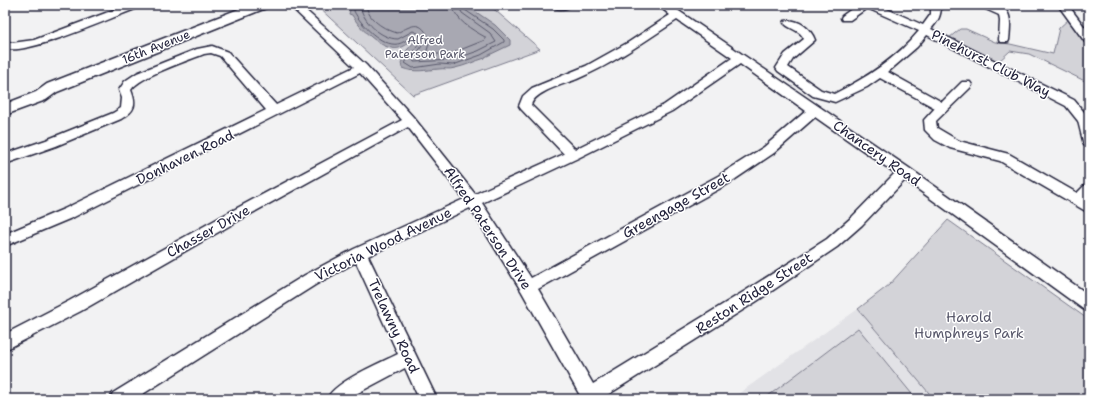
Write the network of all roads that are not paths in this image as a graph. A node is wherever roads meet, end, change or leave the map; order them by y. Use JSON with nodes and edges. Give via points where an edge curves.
{"nodes":[{"id":1,"x":136,"y":5,"type":"edge"},
{"id":2,"x":261,"y":5,"type":"edge"},
{"id":3,"x":294,"y":5,"type":"edge"},
{"id":4,"x":556,"y":5,"type":"edge"},
{"id":5,"x":566,"y":5,"type":"edge"},
{"id":6,"x":663,"y":5,"type":"edge"},
{"id":7,"x":864,"y":5,"type":"edge"},
{"id":8,"x":870,"y":5,"type":"edge"},
{"id":9,"x":936,"y":5,"type":"edge"},
{"id":10,"x":985,"y":5,"type":"edge"},
{"id":11,"x":1063,"y":5,"type":"edge"},
{"id":12,"x":677,"y":15,"type":"junction"},
{"id":13,"x":846,"y":18,"type":"dead end"},
{"id":14,"x":788,"y":23,"type":"dead end"},
{"id":15,"x":925,"y":30,"type":"junction"},
{"id":16,"x":1004,"y":40,"type":"dead end"},
{"id":17,"x":1089,"y":40,"type":"edge"},
{"id":18,"x":5,"y":44,"type":"edge"},
{"id":19,"x":740,"y":58,"type":"junction"},
{"id":20,"x":362,"y":68,"type":"junction"},
{"id":21,"x":880,"y":74,"type":"junction"},
{"id":22,"x":966,"y":86,"type":"dead end"},
{"id":23,"x":52,"y":88,"type":"junction"},
{"id":24,"x":5,"y":101,"type":"edge"},
{"id":25,"x":942,"y":107,"type":"junction"},
{"id":26,"x":5,"y":110,"type":"edge"},
{"id":27,"x":815,"y":110,"type":"junction"},
{"id":28,"x":275,"y":112,"type":"junction"},
{"id":29,"x":410,"y":121,"type":"junction"},
{"id":30,"x":1089,"y":142,"type":"edge"},
{"id":31,"x":573,"y":155,"type":"junction"},
{"id":32,"x":5,"y":159,"type":"edge"},
{"id":33,"x":904,"y":172,"type":"junction"},
{"id":34,"x":1089,"y":190,"type":"edge"},
{"id":35,"x":473,"y":201,"type":"junction"},
{"id":36,"x":1083,"y":204,"type":"edge"},
{"id":37,"x":5,"y":240,"type":"edge"},
{"id":38,"x":359,"y":253,"type":"junction"},
{"id":39,"x":528,"y":287,"type":"junction"},
{"id":40,"x":1089,"y":304,"type":"edge"},
{"id":41,"x":5,"y":342,"type":"edge"},
{"id":42,"x":409,"y":357,"type":"junction"},
{"id":43,"x":591,"y":397,"type":"edge"},
{"id":44,"x":118,"y":399,"type":"edge"},
{"id":45,"x":336,"y":399,"type":"edge"},
{"id":46,"x":428,"y":399,"type":"edge"}],
"edges":[{"from":1,"to":18,"type":"street","via":[[36,42],[11,47]]},
{"from":2,"to":23,"type":"main road","name":"16th Avenue"},
{"from":3,"to":20,"type":"street","name":"Alfred Paterson Drive"},
{"from":4,"to":5,"type":"street"},
{"from":6,"to":12,"type":"street","name":"Chancery Road"},
{"from":7,"to":13,"type":"street"},
{"from":8,"to":15,"type":"street","name":"Pinehurst Club Way"},
{"from":9,"to":15,"type":"street","via":[[936,14]]},
{"from":10,"to":16,"type":"street","via":[[995,7],[1006,16]]},
{"from":11,"to":17,"type":"street"},
{"from":12,"to":19,"type":"street","name":"Chancery Road"},
{"from":12,"to":31,"type":"street","via":[[634,44],[590,68],[536,91],[526,99],[525,106]]},
{"from":14,"to":21,"type":"street","via":[[802,28],[810,40],[786,58],[782,68],[817,94],[835,98]]},
{"from":15,"to":21,"type":"street","via":[[913,45]]},
{"from":15,"to":30,"type":"street","name":"Pinehurst Club Way","via":[[1070,103],[1084,120]]},
{"from":19,"to":27,"type":"street","name":"Chancery Road"},
{"from":19,"to":31,"type":"street","name":"Victoria Wood Avenue","via":[[668,108]]},
{"from":20,"to":28,"type":"street","name":"Donhaven Road"},
{"from":20,"to":29,"type":"street","name":"Alfred Paterson Drive"},
{"from":21,"to":25,"type":"street"},
{"from":22,"to":25,"type":"street"},
{"from":23,"to":24,"type":"main road","name":"16th Avenue","via":[[36,88]]},
{"from":23,"to":26,"type":"main road","name":"16th Avenue","via":[[41,96]]},
{"from":25,"to":36,"type":"street","via":[[930,120],[931,130],[940,137],[955,145],[1004,157]]},
{"from":27,"to":33,"type":"street","name":"Chancery Road"},
{"from":27,"to":39,"type":"street","name":"Greengage Street","via":[[769,150],[723,180]]},
{"from":28,"to":32,"type":"street","via":[[224,54],[212,49],[140,76],[125,90],[128,98],[127,110],[117,116]]},
{"from":28,"to":37,"type":"street","name":"Donhaven Road","via":[[68,213]]},
{"from":29,"to":35,"type":"street","name":"Alfred Paterson Drive"},
{"from":29,"to":41,"type":"street","name":"Chasser Drive"},
{"from":31,"to":35,"type":"street","name":"Victoria Wood Avenue"},
{"from":33,"to":40,"type":"street","name":"Chancery Road"},
{"from":33,"to":43,"type":"street","name":"Reston Ridge Street","via":[[832,243]]},
{"from":34,"to":36,"type":"street"},
{"from":35,"to":38,"type":"street","name":"Victoria Wood Avenue"},
{"from":35,"to":39,"type":"street","name":"Alfred Paterson Drive"},
{"from":38,"to":42,"type":"street","name":"Trelawny Road"},
{"from":38,"to":44,"type":"street","name":"Victoria Wood Avenue","via":[[310,280]]},
{"from":39,"to":43,"type":"street","name":"Alfred Paterson Drive"},
{"from":42,"to":45,"type":"street","via":[[350,388]]},
{"from":42,"to":46,"type":"street","name":"Trelawny Road"}]}
